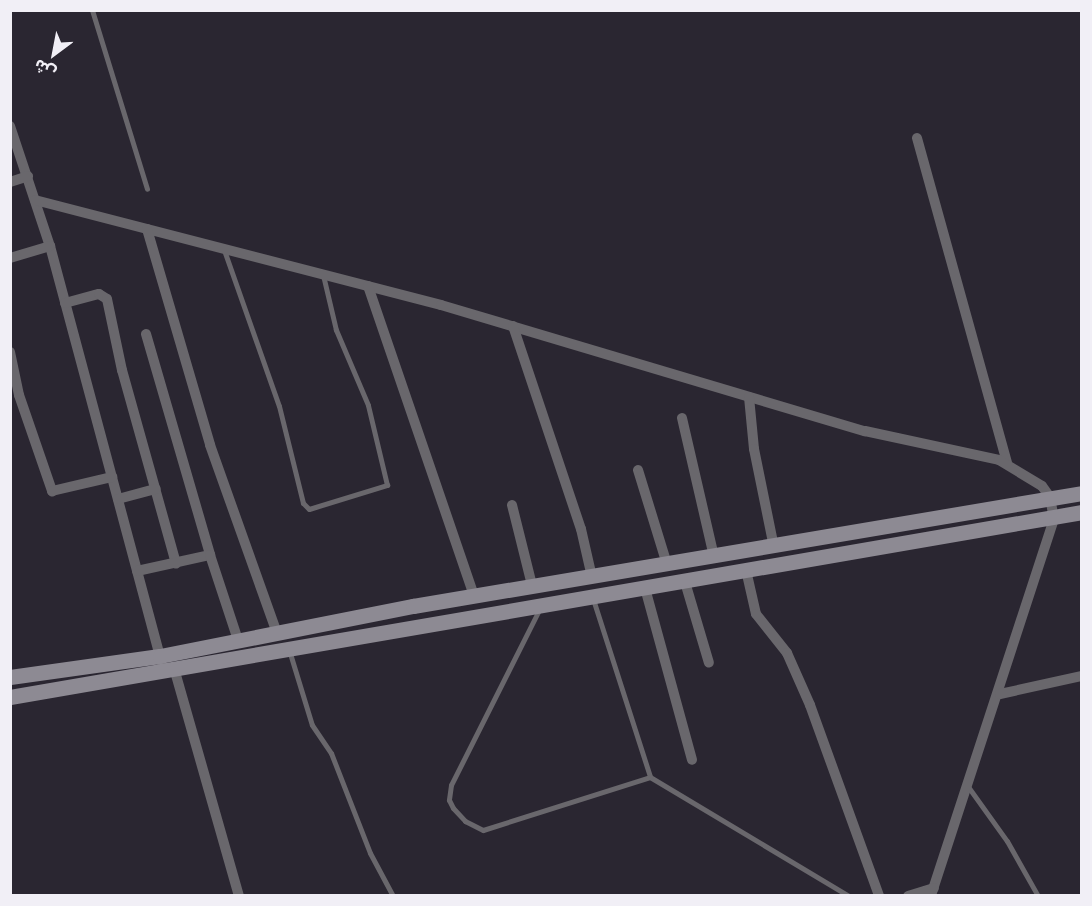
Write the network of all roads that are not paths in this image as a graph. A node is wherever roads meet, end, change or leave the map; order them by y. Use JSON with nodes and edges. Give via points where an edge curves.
{"nodes":[{"id":1,"x":92,"y":10,"type":"edge"},
{"id":2,"x":10,"y":126,"type":"edge"},
{"id":3,"x":917,"y":138,"type":"dead end"},
{"id":4,"x":28,"y":176,"type":"junction"},
{"id":5,"x":10,"y":182,"type":"edge"},
{"id":6,"x":147,"y":189,"type":"dead end"},
{"id":7,"x":35,"y":200,"type":"junction"},
{"id":8,"x":147,"y":229,"type":"junction"},
{"id":9,"x":50,"y":246,"type":"junction"},
{"id":10,"x":224,"y":250,"type":"junction"},
{"id":11,"x":10,"y":258,"type":"edge"},
{"id":12,"x":323,"y":275,"type":"junction"},
{"id":13,"x":368,"y":286,"type":"junction"},
{"id":14,"x":65,"y":303,"type":"junction"},
{"id":15,"x":513,"y":326,"type":"junction"},
{"id":16,"x":146,"y":334,"type":"dead end"},
{"id":17,"x":10,"y":352,"type":"edge"},
{"id":18,"x":749,"y":397,"type":"junction"},
{"id":19,"x":682,"y":418,"type":"dead end"},
{"id":20,"x":1007,"y":463,"type":"junction"},
{"id":21,"x":638,"y":470,"type":"dead end"},
{"id":22,"x":112,"y":477,"type":"junction"},
{"id":23,"x":156,"y":489,"type":"junction"},
{"id":24,"x":1082,"y":492,"type":"edge"},
{"id":25,"x":1050,"y":497,"type":"junction"},
{"id":26,"x":118,"y":499,"type":"junction"},
{"id":27,"x":512,"y":505,"type":"dead end"},
{"id":28,"x":1082,"y":512,"type":"edge"},
{"id":29,"x":1054,"y":519,"type":"junction"},
{"id":30,"x":774,"y":547,"type":"junction"},
{"id":31,"x":210,"y":555,"type":"junction"},
{"id":32,"x":714,"y":557,"type":"junction"},
{"id":33,"x":176,"y":564,"type":"junction"},
{"id":34,"x":667,"y":564,"type":"junction"},
{"id":35,"x":746,"y":570,"type":"junction"},
{"id":36,"x":137,"y":571,"type":"junction"},
{"id":37,"x":592,"y":577,"type":"junction"},
{"id":38,"x":685,"y":582,"type":"junction"},
{"id":39,"x":532,"y":585,"type":"junction"},
{"id":40,"x":645,"y":588,"type":"junction"},
{"id":41,"x":474,"y":596,"type":"junction"},
{"id":42,"x":592,"y":597,"type":"junction"},
{"id":43,"x":542,"y":606,"type":"junction"},
{"id":44,"x":363,"y":616,"type":"junction"},
{"id":45,"x":277,"y":633,"type":"junction"},
{"id":46,"x":367,"y":635,"type":"junction"},
{"id":47,"x":238,"y":640,"type":"junction"},
{"id":48,"x":289,"y":648,"type":"junction"},
{"id":49,"x":710,"y":663,"type":"dead end"},
{"id":50,"x":166,"y":664,"type":"junction"},
{"id":51,"x":1082,"y":676,"type":"edge"},
{"id":52,"x":10,"y":677,"type":"edge"},
{"id":53,"x":1000,"y":694,"type":"junction"},
{"id":54,"x":10,"y":697,"type":"edge"},
{"id":55,"x":692,"y":760,"type":"dead end"},
{"id":56,"x":650,"y":777,"type":"junction"},
{"id":57,"x":969,"y":788,"type":"junction"},
{"id":58,"x":933,"y":892,"type":"edge"},
{"id":59,"x":239,"y":896,"type":"edge"},
{"id":60,"x":393,"y":896,"type":"edge"},
{"id":61,"x":849,"y":896,"type":"edge"},
{"id":62,"x":879,"y":896,"type":"edge"},
{"id":63,"x":908,"y":896,"type":"edge"},
{"id":64,"x":1038,"y":896,"type":"edge"}],
"edges":[{"from":1,"to":6,"type":"lane"},
{"from":2,"to":4,"type":"street"},
{"from":3,"to":20,"type":"street"},
{"from":4,"to":5,"type":"street"},
{"from":4,"to":7,"type":"street"},
{"from":7,"to":8,"type":"street"},
{"from":7,"to":9,"type":"street"},
{"from":8,"to":10,"type":"street"},
{"from":8,"to":45,"type":"street","via":[[210,445]]},
{"from":9,"to":11,"type":"street"},
{"from":9,"to":14,"type":"street"},
{"from":10,"to":12,"type":"street"},
{"from":10,"to":12,"type":"lane","via":[[279,406],[303,503],[309,509],[387,485],[368,405],[336,330]]},
{"from":12,"to":13,"type":"street"},
{"from":13,"to":15,"type":"street"},
{"from":13,"to":41,"type":"street"},
{"from":14,"to":22,"type":"street"},
{"from":14,"to":23,"type":"street","via":[[99,294],[107,299],[122,370]]},
{"from":15,"to":18,"type":"street"},
{"from":15,"to":37,"type":"street","via":[[581,529]]},
{"from":16,"to":31,"type":"street"},
{"from":17,"to":22,"type":"street","via":[[19,395],[52,491]]},
{"from":18,"to":20,"type":"street","via":[[865,431]]},
{"from":18,"to":30,"type":"street","via":[[754,449]]},
{"from":19,"to":32,"type":"street"},
{"from":20,"to":25,"type":"street","via":[[1042,486]]},
{"from":21,"to":34,"type":"street"},
{"from":22,"to":26,"type":"street"},
{"from":23,"to":26,"type":"street"},
{"from":23,"to":33,"type":"street"},
{"from":24,"to":25,"type":"street"},
{"from":25,"to":29,"type":"street"},
{"from":25,"to":30,"type":"street"},
{"from":26,"to":36,"type":"street"},
{"from":27,"to":39,"type":"street"},
{"from":28,"to":29,"type":"street"},
{"from":29,"to":35,"type":"street"},
{"from":29,"to":53,"type":"street"},
{"from":30,"to":32,"type":"street"},
{"from":31,"to":33,"type":"street"},
{"from":31,"to":47,"type":"street"},
{"from":32,"to":34,"type":"street"},
{"from":33,"to":36,"type":"street"},
{"from":34,"to":37,"type":"street"},
{"from":35,"to":38,"type":"street"},
{"from":35,"to":62,"type":"street","via":[[756,614],[787,652],[810,705]]},
{"from":36,"to":50,"type":"street"},
{"from":37,"to":39,"type":"street"},
{"from":38,"to":40,"type":"street"},
{"from":38,"to":49,"type":"street"},
{"from":39,"to":41,"type":"street"},
{"from":40,"to":42,"type":"street"},
{"from":40,"to":55,"type":"street"},
{"from":41,"to":44,"type":"street"},
{"from":42,"to":43,"type":"street"},
{"from":42,"to":56,"type":"lane"},
{"from":43,"to":46,"type":"street"},
{"from":43,"to":56,"type":"lane","via":[[451,785],[453,808],[465,821],[483,830]]},
{"from":44,"to":45,"type":"street"},
{"from":44,"to":46,"type":"street"},
{"from":45,"to":47,"type":"street"},
{"from":46,"to":48,"type":"street"},
{"from":47,"to":50,"type":"street"},
{"from":48,"to":50,"type":"street"},
{"from":48,"to":60,"type":"lane","via":[[312,725],[331,753],[370,853]]},
{"from":50,"to":52,"type":"street"},
{"from":50,"to":54,"type":"street"},
{"from":50,"to":59,"type":"street"},
{"from":51,"to":53,"type":"street"},
{"from":53,"to":57,"type":"street"},
{"from":56,"to":61,"type":"lane"},
{"from":57,"to":58,"type":"street"},
{"from":57,"to":64,"type":"lane","via":[[1007,841]]},
{"from":58,"to":63,"type":"street"}]}
